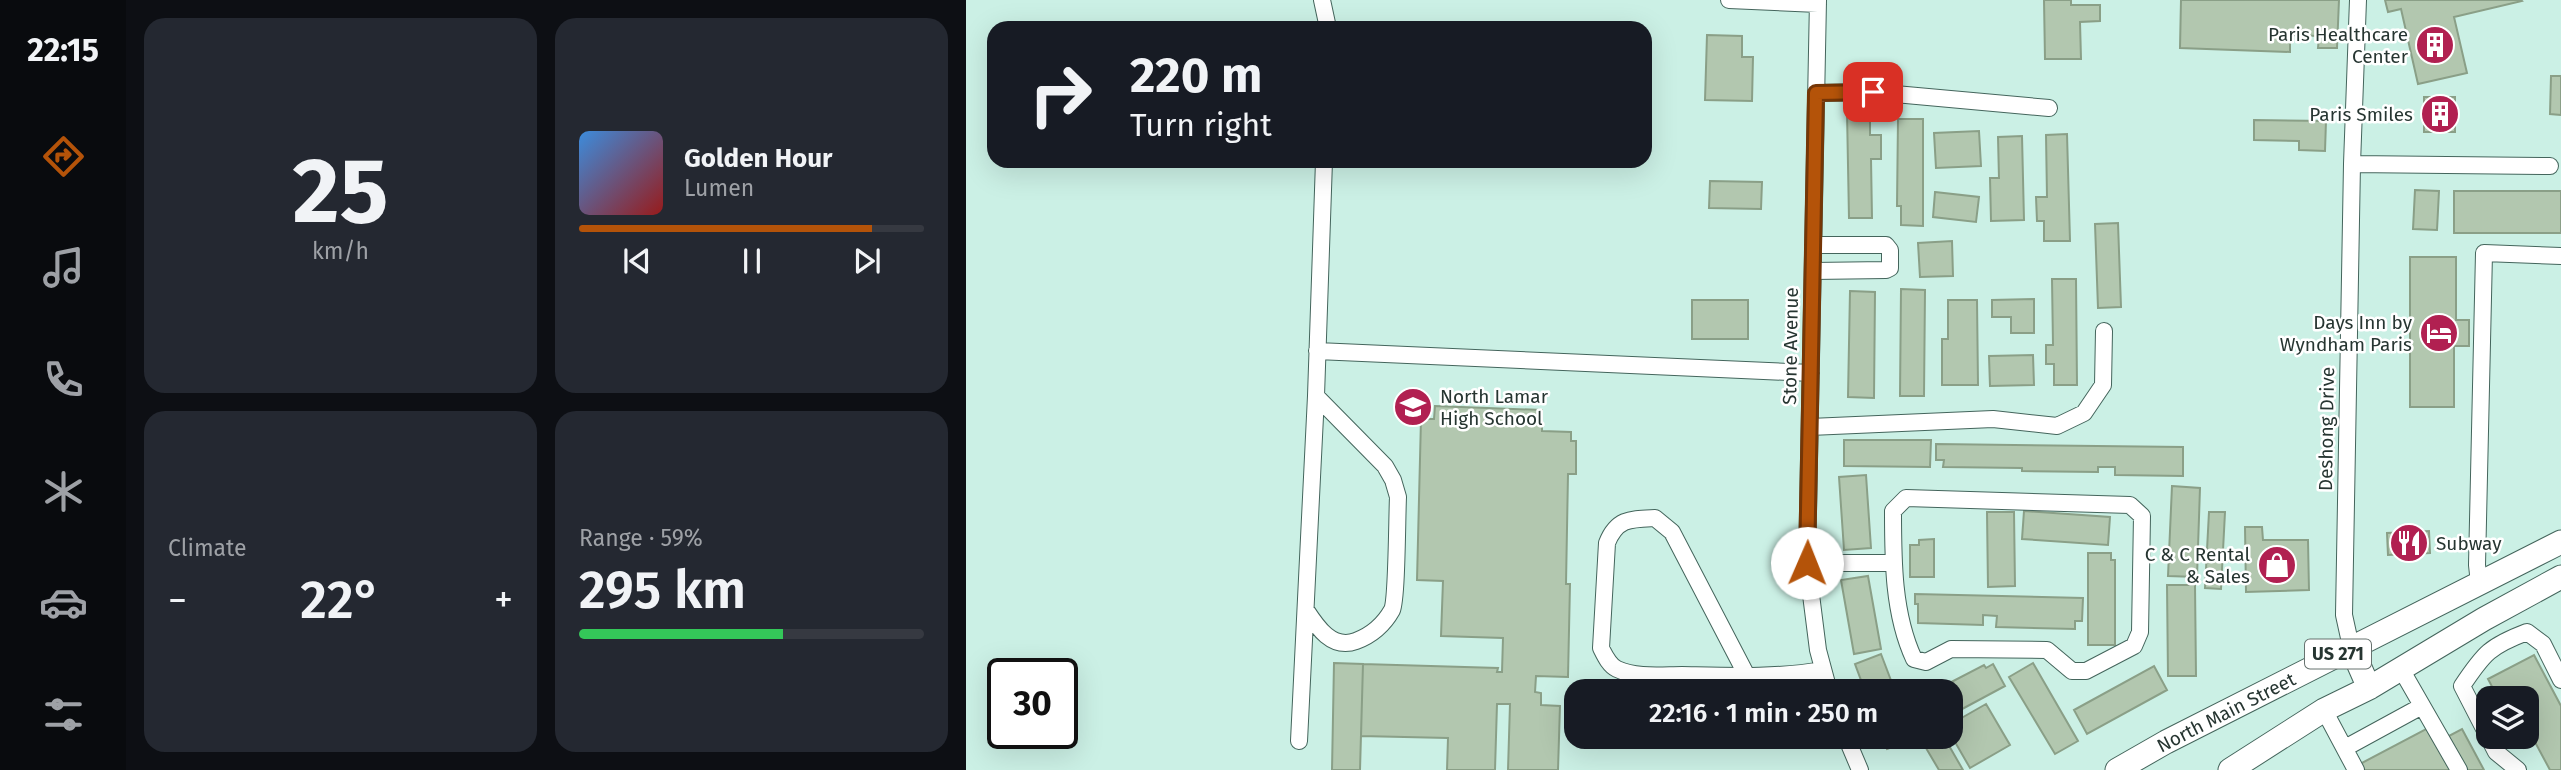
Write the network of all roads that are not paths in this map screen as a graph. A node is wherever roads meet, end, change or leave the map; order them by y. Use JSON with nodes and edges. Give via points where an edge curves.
{"nodes":[{"id":1,"x":1322,"y":0,"type":"edge"},
{"id":2,"x":1729,"y":0,"type":"edge"},
{"id":3,"x":2358,"y":0,"type":"edge"},
{"id":4,"x":1818,"y":2,"type":"edge"},
{"id":5,"x":1326,"y":21,"type":"edge"},
{"id":6,"x":1816,"y":93,"type":"junction"},
{"id":7,"x":2049,"y":108,"type":"dead end"},
{"id":8,"x":2352,"y":164,"type":"junction"},
{"id":9,"x":2550,"y":166,"type":"dead end"},
{"id":10,"x":1324,"y":168,"type":"edge"},
{"id":11,"x":1813,"y":245,"type":"junction"},
{"id":12,"x":2561,"y":256,"type":"edge"},
{"id":13,"x":1813,"y":271,"type":"junction"},
{"id":14,"x":2105,"y":331,"type":"dead end"},
{"id":15,"x":1317,"y":351,"type":"junction"},
{"id":16,"x":1811,"y":373,"type":"junction"},
{"id":17,"x":1316,"y":396,"type":"junction"},
{"id":18,"x":1810,"y":426,"type":"junction"},
{"id":19,"x":2561,"y":542,"type":"edge"},
{"id":20,"x":1807,"y":563,"type":"junction"},
{"id":21,"x":1893,"y":563,"type":"junction"},
{"id":22,"x":2561,"y":577,"type":"edge"},
{"id":23,"x":2479,"y":583,"type":"junction"},
{"id":24,"x":1306,"y":610,"type":"junction"},
{"id":25,"x":2490,"y":615,"type":"junction"},
{"id":26,"x":2499,"y":643,"type":"junction"},
{"id":27,"x":2351,"y":647,"type":"junction"},
{"id":28,"x":2401,"y":668,"type":"junction"},
{"id":29,"x":1823,"y":670,"type":"junction"},
{"id":30,"x":1747,"y":676,"type":"junction"},
{"id":31,"x":1826,"y":679,"type":"edge"},
{"id":32,"x":2561,"y":680,"type":"edge"},
{"id":33,"x":2369,"y":688,"type":"junction"},
{"id":34,"x":2422,"y":706,"type":"junction"},
{"id":35,"x":2325,"y":710,"type":"junction"},
{"id":36,"x":1299,"y":741,"type":"dead end"},
{"id":37,"x":2344,"y":748,"type":"junction"},
{"id":38,"x":1851,"y":749,"type":"edge"},
{"id":39,"x":1860,"y":770,"type":"edge"},
{"id":40,"x":2117,"y":770,"type":"edge"},
{"id":41,"x":2230,"y":770,"type":"edge"},
{"id":42,"x":2356,"y":770,"type":"edge"},
{"id":43,"x":2459,"y":770,"type":"edge"},
{"id":44,"x":2518,"y":770,"type":"edge"}],
"edges":[{"from":1,"to":5,"type":"street"},
{"from":2,"to":4,"type":"street"},
{"from":3,"to":8,"type":"street","name":"Deshong Drive"},
{"from":4,"to":6,"type":"street","name":"Stone Avenue"},
{"from":6,"to":7,"type":"street","via":[[1873,92]]},
{"from":6,"to":11,"type":"street","name":"Stone Avenue"},
{"from":8,"to":9,"type":"street"},
{"from":8,"to":27,"type":"street","name":"Deshong Drive","via":[[2344,615]]},
{"from":10,"to":15,"type":"street"},
{"from":11,"to":13,"type":"street","name":"Stone Avenue"},
{"from":11,"to":13,"type":"street","via":[[1886,245],[1890,250],[1890,268],[1886,270]]},
{"from":12,"to":23,"type":"street","via":[[2484,253]]},
{"from":13,"to":16,"type":"street","name":"Stone Avenue"},
{"from":14,"to":18,"type":"street","via":[[2103,385],[2084,413],[2057,426],[1993,419]]},
{"from":15,"to":16,"type":"street"},
{"from":15,"to":17,"type":"street"},
{"from":16,"to":18,"type":"street","name":"Stone Avenue"},
{"from":17,"to":24,"type":"street"},
{"from":17,"to":24,"type":"street","via":[[1385,466],[1393,480],[1398,497],[1393,608],[1377,630],[1350,643],[1335,641],[1319,630]]},
{"from":18,"to":20,"type":"street","name":"Stone Avenue"},
{"from":19,"to":23,"type":"highway","name":"North Main Street","number":"US 271"},
{"from":20,"to":21,"type":"street"},
{"from":20,"to":29,"type":"street","name":"Stone Avenue"},
{"from":21,"to":21,"type":"street","via":[[1904,638],[1913,659],[1926,663],[1951,649],[2047,650],[2072,671],[2086,671],[2134,646],[2140,632],[2141,516],[2130,505],[1906,498],[1893,511]]},
{"from":22,"to":25,"type":"highway","number":"US 271"},
{"from":23,"to":27,"type":"highway","name":"North Main Street","number":"US 271"},
{"from":24,"to":36,"type":"street"},
{"from":25,"to":26,"type":"street"},
{"from":25,"to":28,"type":"highway","number":"US 271"},
{"from":26,"to":32,"type":"street","via":[[2527,632],[2543,644]]},
{"from":26,"to":44,"type":"street","via":[[2479,660],[2462,686],[2496,752]]},
{"from":27,"to":33,"type":"highway"},
{"from":27,"to":40,"type":"highway","name":"North Main Street","number":"US 271"},
{"from":28,"to":33,"type":"highway","number":"US 271"},
{"from":28,"to":34,"type":"street"},
{"from":29,"to":30,"type":"street"},
{"from":29,"to":31,"type":"street","name":"Stone Avenue"},
{"from":30,"to":30,"type":"street","via":[[1642,674],[1616,669],[1607,660],[1601,648],[1607,543],[1613,529],[1627,521],[1656,518],[1672,532]]},
{"from":33,"to":35,"type":"highway","number":"US 271"},
{"from":34,"to":37,"type":"street"},
{"from":34,"to":43,"type":"street"},
{"from":35,"to":37,"type":"street"},
{"from":35,"to":41,"type":"highway","number":"US 271"},
{"from":37,"to":42,"type":"street"},
{"from":38,"to":39,"type":"street"}]}
